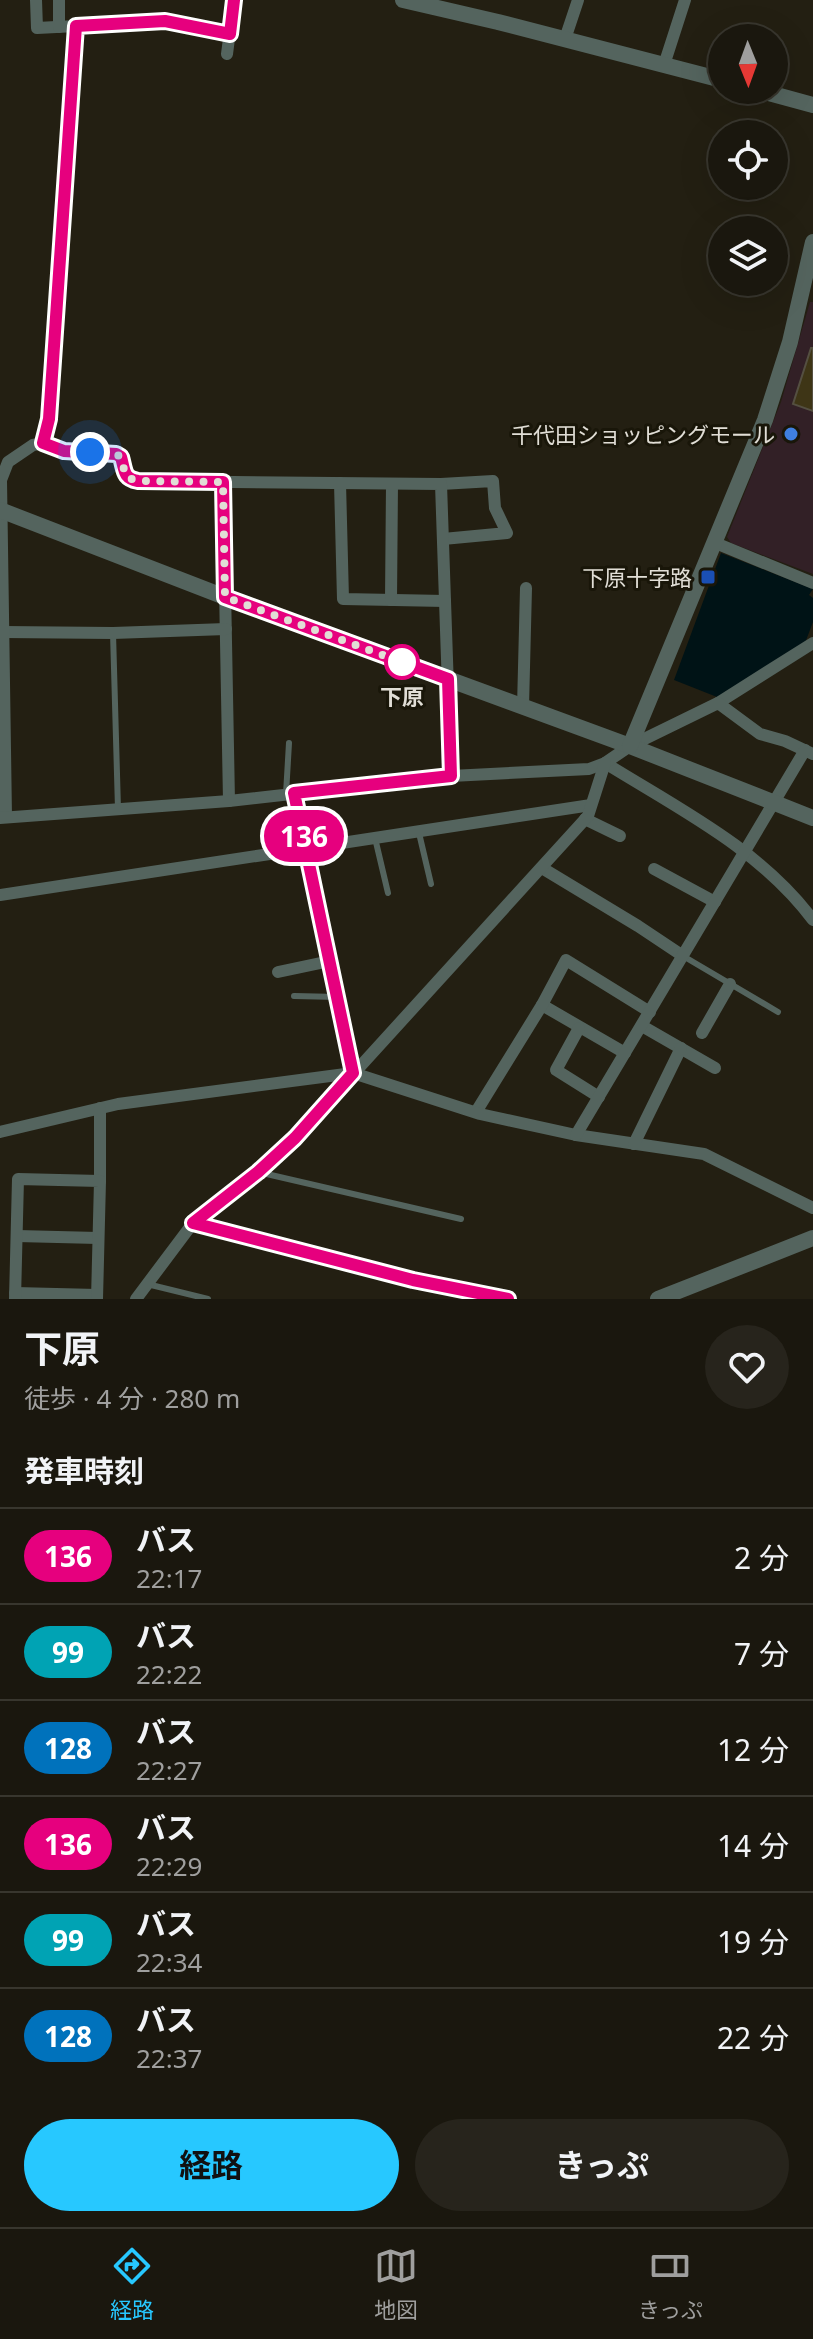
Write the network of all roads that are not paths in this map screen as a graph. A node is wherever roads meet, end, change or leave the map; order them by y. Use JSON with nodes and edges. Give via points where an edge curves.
{"nodes":[{"id":1,"x":36,"y":0,"type":"edge"},
{"id":2,"x":59,"y":0,"type":"edge"},
{"id":3,"x":234,"y":0,"type":"edge"},
{"id":4,"x":403,"y":0,"type":"edge"},
{"id":5,"x":578,"y":0,"type":"edge"},
{"id":6,"x":685,"y":0,"type":"edge"},
{"id":7,"x":76,"y":26,"type":"junction"},
{"id":8,"x":59,"y":27,"type":"junction"},
{"id":9,"x":230,"y":34,"type":"junction"},
{"id":10,"x":565,"y":39,"type":"junction"},
{"id":11,"x":227,"y":54,"type":"dead end"},
{"id":12,"x":664,"y":65,"type":"junction"},
{"id":13,"x":708,"y":76,"type":"edge"},
{"id":14,"x":788,"y":98,"type":"edge"},
{"id":15,"x":813,"y":105,"type":"edge"},
{"id":16,"x":813,"y":242,"type":"edge"},
{"id":17,"x":811,"y":263,"type":"edge"},
{"id":18,"x":43,"y":443,"type":"junction"},
{"id":19,"x":223,"y":482,"type":"junction"},
{"id":20,"x":340,"y":483,"type":"junction"},
{"id":21,"x":392,"y":484,"type":"junction"},
{"id":22,"x":441,"y":484,"type":"junction"},
{"id":23,"x":1,"y":510,"type":"edge"},
{"id":24,"x":443,"y":539,"type":"junction"},
{"id":25,"x":713,"y":542,"type":"junction"},
{"id":26,"x":813,"y":583,"type":"edge"},
{"id":27,"x":526,"y":588,"type":"dead end"},
{"id":28,"x":225,"y":597,"type":"junction"},
{"id":29,"x":391,"y":600,"type":"junction"},
{"id":30,"x":445,"y":601,"type":"junction"},
{"id":31,"x":226,"y":629,"type":"junction"},
{"id":32,"x":3,"y":632,"type":"junction"},
{"id":33,"x":113,"y":633,"type":"junction"},
{"id":34,"x":813,"y":643,"type":"edge"},
{"id":35,"x":448,"y":679,"type":"junction"},
{"id":36,"x":2,"y":695,"type":"edge"},
{"id":37,"x":718,"y":703,"type":"junction"},
{"id":38,"x":523,"y":707,"type":"junction"},
{"id":39,"x":289,"y":743,"type":"dead end"},
{"id":40,"x":630,"y":746,"type":"junction"},
{"id":41,"x":809,"y":752,"type":"edge"},
{"id":42,"x":605,"y":763,"type":"junction"},
{"id":43,"x":451,"y":776,"type":"junction"},
{"id":44,"x":290,"y":794,"type":"junction"},
{"id":45,"x":229,"y":801,"type":"junction"},
{"id":46,"x":773,"y":802,"type":"junction"},
{"id":47,"x":591,"y":805,"type":"junction"},
{"id":48,"x":118,"y":809,"type":"junction"},
{"id":49,"x":3,"y":818,"type":"edge"},
{"id":50,"x":813,"y":818,"type":"edge"},
{"id":51,"x":585,"y":819,"type":"junction"},
{"id":52,"x":418,"y":831,"type":"junction"},
{"id":53,"x":620,"y":836,"type":"dead end"},
{"id":54,"x":374,"y":838,"type":"junction"},
{"id":55,"x":306,"y":848,"type":"junction"},
{"id":56,"x":746,"y":852,"type":"junction"},
{"id":57,"x":542,"y":868,"type":"junction"},
{"id":58,"x":654,"y":869,"type":"dead end"},
{"id":59,"x":431,"y":884,"type":"dead end"},
{"id":60,"x":388,"y":893,"type":"dead end"},
{"id":61,"x":0,"y":895,"type":"edge"},
{"id":62,"x":715,"y":902,"type":"junction"},
{"id":63,"x":813,"y":920,"type":"edge"},
{"id":64,"x":683,"y":956,"type":"junction"},
{"id":65,"x":330,"y":961,"type":"junction"},
{"id":66,"x":278,"y":972,"type":"dead end"},
{"id":67,"x":730,"y":984,"type":"junction"},
{"id":68,"x":294,"y":996,"type":"dead end"},
{"id":69,"x":338,"y":997,"type":"junction"},
{"id":70,"x":542,"y":1005,"type":"junction"},
{"id":71,"x":650,"y":1012,"type":"junction"},
{"id":72,"x":778,"y":1012,"type":"dead end"},
{"id":73,"x":642,"y":1026,"type":"junction"},
{"id":74,"x":579,"y":1028,"type":"junction"},
{"id":75,"x":702,"y":1033,"type":"dead end"},
{"id":76,"x":681,"y":1048,"type":"junction"},
{"id":77,"x":625,"y":1053,"type":"junction"},
{"id":78,"x":715,"y":1068,"type":"dead end"},
{"id":79,"x":353,"y":1073,"type":"junction"},
{"id":80,"x":599,"y":1097,"type":"junction"},
{"id":81,"x":100,"y":1108,"type":"junction"},
{"id":82,"x":476,"y":1112,"type":"junction"},
{"id":83,"x":0,"y":1132,"type":"edge"},
{"id":84,"x":576,"y":1135,"type":"junction"},
{"id":85,"x":634,"y":1144,"type":"junction"},
{"id":86,"x":258,"y":1172,"type":"junction"},
{"id":87,"x":100,"y":1181,"type":"junction"},
{"id":88,"x":813,"y":1208,"type":"edge"},
{"id":89,"x":461,"y":1219,"type":"dead end"},
{"id":90,"x":193,"y":1223,"type":"junction"},
{"id":91,"x":17,"y":1236,"type":"junction"},
{"id":92,"x":98,"y":1238,"type":"junction"},
{"id":93,"x":813,"y":1238,"type":"edge"},
{"id":94,"x":147,"y":1284,"type":"junction"},
{"id":95,"x":15,"y":1296,"type":"edge"},
{"id":96,"x":97,"y":1297,"type":"edge"},
{"id":97,"x":136,"y":1299,"type":"edge"},
{"id":98,"x":208,"y":1299,"type":"edge"},
{"id":99,"x":508,"y":1299,"type":"edge"},
{"id":100,"x":658,"y":1299,"type":"edge"}],
"edges":[{"from":1,"to":8,"type":"street","via":[[37,28]]},
{"from":2,"to":8,"type":"street"},
{"from":3,"to":9,"type":"street"},
{"from":4,"to":10,"type":"street"},
{"from":5,"to":10,"type":"street"},
{"from":6,"to":12,"type":"street"},
{"from":7,"to":8,"type":"street"},
{"from":7,"to":9,"type":"street","via":[[165,21]]},
{"from":7,"to":18,"type":"street","via":[[49,419]]},
{"from":9,"to":11,"type":"street"},
{"from":10,"to":12,"type":"street"},
{"from":12,"to":13,"type":"street"},
{"from":14,"to":15,"type":"street"},
{"from":16,"to":17,"type":"street"},
{"from":17,"to":25,"type":"street","via":[[780,378]]},
{"from":18,"to":19,"type":"street","via":[[64,451],[116,454],[124,475],[138,481]]},
{"from":18,"to":23,"type":"street","via":[[8,462],[1,480]]},
{"from":19,"to":20,"type":"street"},
{"from":19,"to":28,"type":"street"},
{"from":20,"to":21,"type":"street"},
{"from":20,"to":29,"type":"street","via":[[343,599]]},
{"from":21,"to":22,"type":"street"},
{"from":21,"to":29,"type":"street"},
{"from":22,"to":24,"type":"street"},
{"from":22,"to":24,"type":"street","via":[[493,481],[495,508],[507,533]]},
{"from":23,"to":28,"type":"street"},
{"from":23,"to":32,"type":"street"},
{"from":24,"to":30,"type":"street"},
{"from":25,"to":26,"type":"street"},
{"from":25,"to":40,"type":"street"},
{"from":27,"to":38,"type":"street"},
{"from":28,"to":31,"type":"street"},
{"from":28,"to":35,"type":"street"},
{"from":29,"to":30,"type":"street"},
{"from":30,"to":35,"type":"street"},
{"from":31,"to":33,"type":"street"},
{"from":31,"to":45,"type":"street"},
{"from":32,"to":33,"type":"street"},
{"from":32,"to":36,"type":"street"},
{"from":33,"to":48,"type":"lane"},
{"from":34,"to":37,"type":"street"},
{"from":35,"to":38,"type":"street"},
{"from":35,"to":43,"type":"street"},
{"from":36,"to":49,"type":"street"},
{"from":37,"to":40,"type":"street"},
{"from":37,"to":41,"type":"street","via":[[760,734]]},
{"from":38,"to":40,"type":"street"},
{"from":39,"to":44,"type":"lane"},
{"from":40,"to":42,"type":"street"},
{"from":40,"to":46,"type":"street"},
{"from":41,"to":46,"type":"street"},
{"from":42,"to":43,"type":"street","via":[[589,769]]},
{"from":42,"to":47,"type":"street"},
{"from":42,"to":56,"type":"street"},
{"from":43,"to":44,"type":"street"},
{"from":44,"to":45,"type":"street"},
{"from":44,"to":55,"type":"lane"},
{"from":45,"to":48,"type":"street"},
{"from":46,"to":50,"type":"street"},
{"from":46,"to":56,"type":"street"},
{"from":47,"to":51,"type":"street"},
{"from":47,"to":52,"type":"street"},
{"from":48,"to":49,"type":"street"},
{"from":51,"to":53,"type":"street"},
{"from":51,"to":57,"type":"street"},
{"from":52,"to":54,"type":"street"},
{"from":52,"to":59,"type":"lane"},
{"from":54,"to":55,"type":"street"},
{"from":54,"to":60,"type":"lane"},
{"from":55,"to":61,"type":"street"},
{"from":55,"to":65,"type":"lane"},
{"from":56,"to":62,"type":"street"},
{"from":56,"to":63,"type":"street"},
{"from":57,"to":64,"type":"street"},
{"from":57,"to":79,"type":"street"},
{"from":58,"to":62,"type":"street"},
{"from":62,"to":64,"type":"street"},
{"from":64,"to":67,"type":"lane"},
{"from":64,"to":71,"type":"street"},
{"from":65,"to":66,"type":"street"},
{"from":65,"to":69,"type":"lane"},
{"from":67,"to":72,"type":"lane"},
{"from":67,"to":75,"type":"street"},
{"from":68,"to":69,"type":"lane"},
{"from":69,"to":79,"type":"lane"},
{"from":70,"to":71,"type":"street","via":[[566,960]]},
{"from":70,"to":74,"type":"street"},
{"from":70,"to":82,"type":"street"},
{"from":71,"to":73,"type":"street"},
{"from":73,"to":76,"type":"street"},
{"from":73,"to":77,"type":"street"},
{"from":74,"to":77,"type":"street"},
{"from":74,"to":80,"type":"street","via":[[556,1070]]},
{"from":76,"to":78,"type":"street"},
{"from":76,"to":85,"type":"street"},
{"from":77,"to":80,"type":"street"},
{"from":79,"to":81,"type":"street"},
{"from":79,"to":82,"type":"street"},
{"from":79,"to":86,"type":"street"},
{"from":80,"to":84,"type":"street"},
{"from":81,"to":83,"type":"street"},
{"from":81,"to":87,"type":"street"},
{"from":82,"to":84,"type":"street"},
{"from":84,"to":85,"type":"street"},
{"from":85,"to":88,"type":"street","via":[[704,1154]]},
{"from":86,"to":89,"type":"lane"},
{"from":86,"to":90,"type":"street"},
{"from":87,"to":91,"type":"street","via":[[18,1179]]},
{"from":87,"to":92,"type":"street"},
{"from":90,"to":94,"type":"street"},
{"from":90,"to":99,"type":"lane"},
{"from":91,"to":92,"type":"street"},
{"from":91,"to":95,"type":"street"},
{"from":92,"to":96,"type":"street"},
{"from":93,"to":100,"type":"street"},
{"from":94,"to":97,"type":"street"},
{"from":94,"to":98,"type":"lane"},
{"from":95,"to":96,"type":"street"}]}
